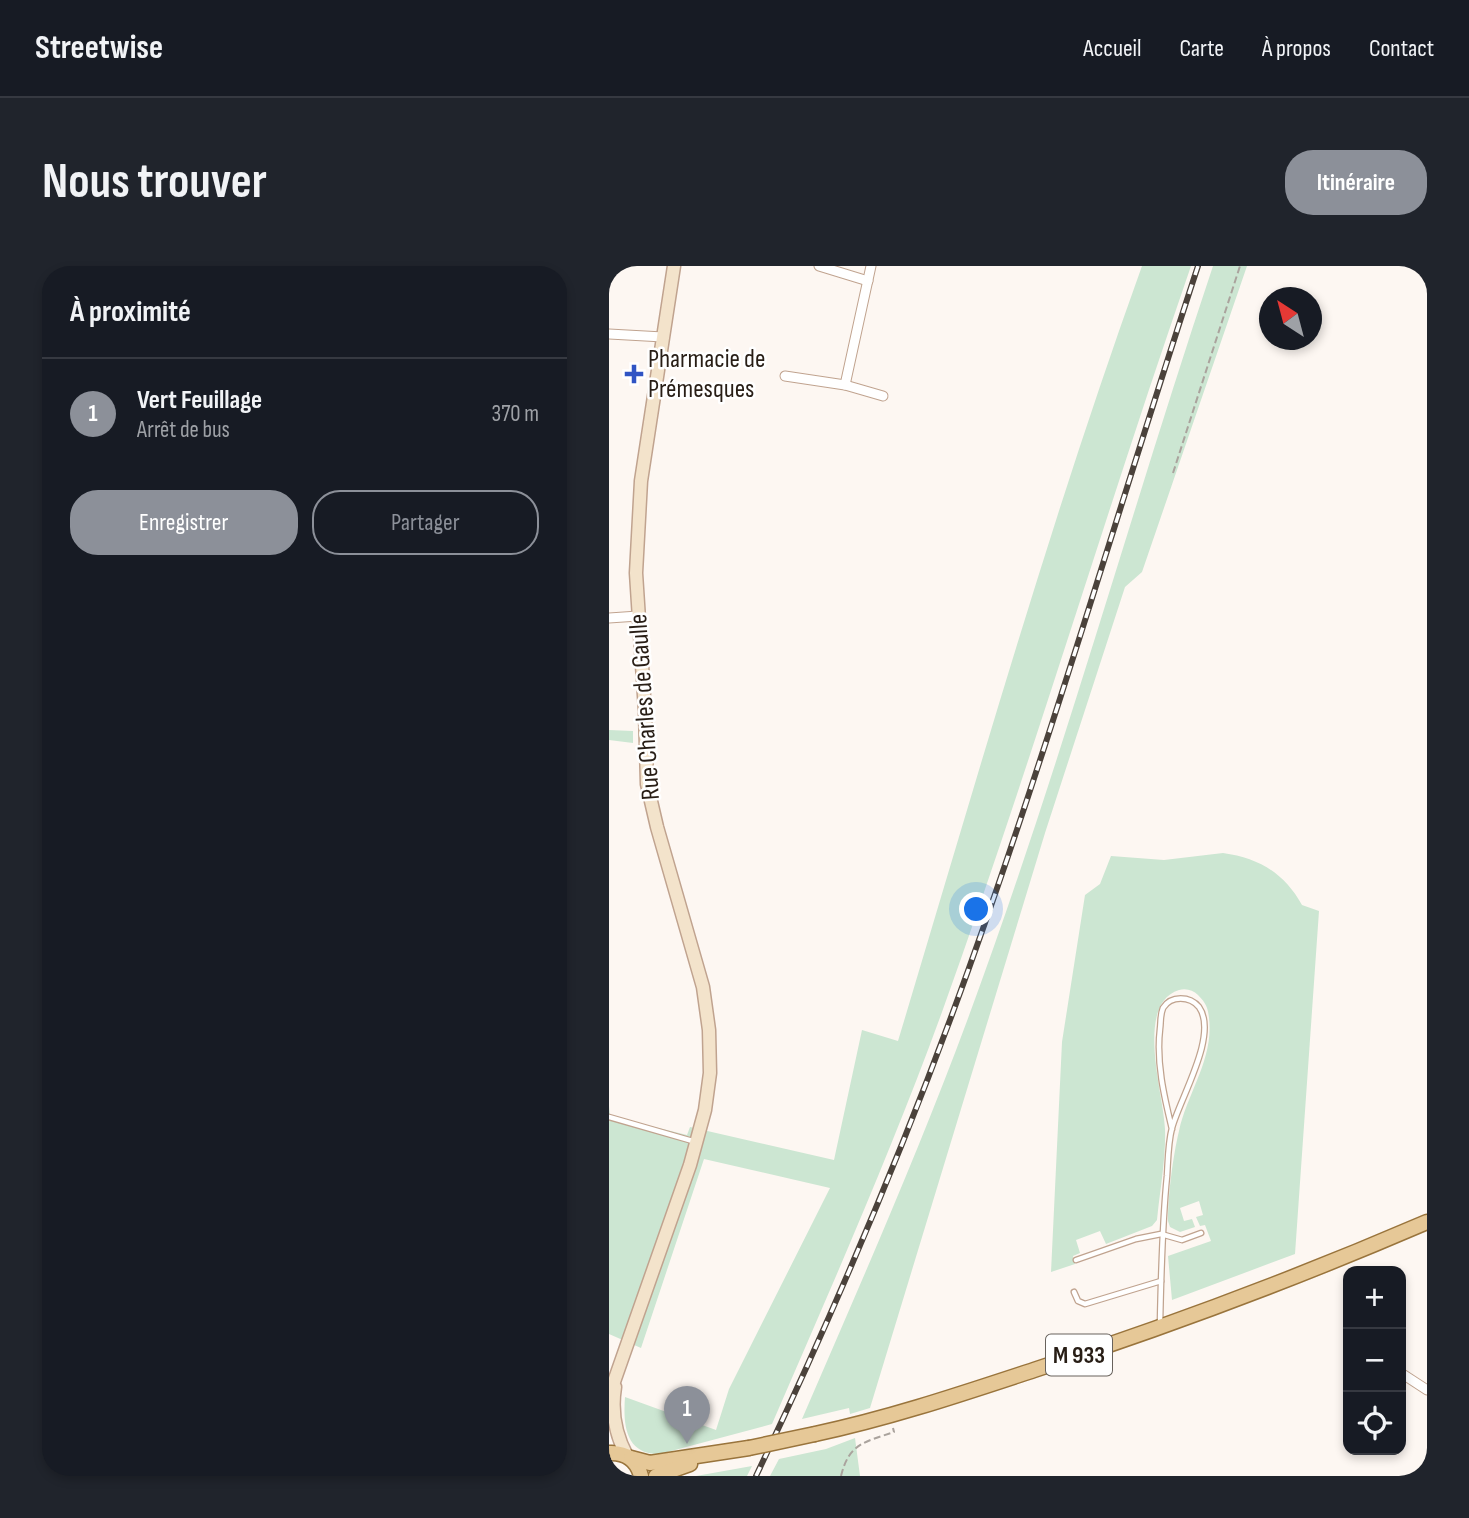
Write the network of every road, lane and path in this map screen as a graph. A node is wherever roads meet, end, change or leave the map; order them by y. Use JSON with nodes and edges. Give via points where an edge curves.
{"nodes":[{"id":1,"x":819,"y":266,"type":"edge"},
{"id":2,"x":871,"y":266,"type":"edge"},
{"id":3,"x":1240,"y":266,"type":"edge"},
{"id":4,"x":671,"y":267,"type":"edge"},
{"id":5,"x":867,"y":281,"type":"junction"},
{"id":6,"x":609,"y":334,"type":"edge"},
{"id":7,"x":663,"y":337,"type":"junction"},
{"id":8,"x":786,"y":376,"type":"dead end"},
{"id":9,"x":845,"y":385,"type":"junction"},
{"id":10,"x":883,"y":396,"type":"dead end"},
{"id":11,"x":1173,"y":472,"type":"dead end"},
{"id":12,"x":638,"y":616,"type":"junction"},
{"id":13,"x":609,"y":618,"type":"edge"},
{"id":14,"x":609,"y":1117,"type":"edge"},
{"id":15,"x":1172,"y":1129,"type":"junction"},
{"id":16,"x":697,"y":1143,"type":"junction"},
{"id":17,"x":1427,"y":1222,"type":"edge"},
{"id":18,"x":1427,"y":1229,"type":"edge"},
{"id":19,"x":1201,"y":1233,"type":"dead end"},
{"id":20,"x":1161,"y":1234,"type":"junction"},
{"id":21,"x":1076,"y":1260,"type":"dead end"},
{"id":22,"x":1340,"y":1260,"type":"junction"},
{"id":23,"x":1161,"y":1281,"type":"junction"},
{"id":24,"x":1074,"y":1292,"type":"dead end"},
{"id":25,"x":1160,"y":1328,"type":"junction"},
{"id":26,"x":1406,"y":1376,"type":"edge"},
{"id":27,"x":1427,"y":1390,"type":"edge"},
{"id":28,"x":611,"y":1396,"type":"edge"},
{"id":29,"x":889,"y":1417,"type":"junction"},
{"id":30,"x":749,"y":1448,"type":"junction"},
{"id":31,"x":609,"y":1452,"type":"edge"},
{"id":32,"x":629,"y":1457,"type":"junction"},
{"id":33,"x":641,"y":1476,"type":"edge"},
{"id":34,"x":656,"y":1476,"type":"edge"},
{"id":35,"x":841,"y":1476,"type":"edge"}],
"edges":[{"from":1,"to":5,"type":"street"},
{"from":2,"to":5,"type":"street"},
{"from":3,"to":11,"type":"path"},
{"from":4,"to":7,"type":"street","name":"Rue Charles de Gaulle"},
{"from":5,"to":9,"type":"street"},
{"from":6,"to":7,"type":"street"},
{"from":7,"to":12,"type":"street","name":"Rue Charles de Gaulle","via":[[637,515]]},
{"from":8,"to":9,"type":"street"},
{"from":9,"to":10,"type":"street"},
{"from":12,"to":13,"type":"street"},
{"from":12,"to":16,"type":"street","name":"Rue Charles de Gaulle","via":[[649,795],[697,962],[708,1020],[709,1086]]},
{"from":14,"to":16,"type":"lane"},
{"from":15,"to":15,"type":"lane","via":[[1202,1050],[1203,1014],[1186,998],[1167,1003],[1161,1014],[1159,1056]]},
{"from":15,"to":20,"type":"lane"},
{"from":16,"to":28,"type":"street","name":"Rue Charles de Gaulle"},
{"from":17,"to":22,"type":"main road","number":"M 933"},
{"from":18,"to":22,"type":"main road","number":"M 933"},
{"from":19,"to":20,"type":"lane","via":[[1182,1240]]},
{"from":20,"to":21,"type":"lane"},
{"from":20,"to":23,"type":"lane"},
{"from":22,"to":25,"type":"main road","number":"M 933"},
{"from":23,"to":24,"type":"lane","via":[[1086,1304],[1078,1301]]},
{"from":23,"to":25,"type":"lane"},
{"from":25,"to":29,"type":"main road","number":"M 933"},
{"from":26,"to":27,"type":"street"},
{"from":28,"to":32,"type":"street","name":"Rue Charles de Gaulle","via":[[615,1427]]},
{"from":29,"to":30,"type":"main road","number":"M 933","bridge":true},
{"from":29,"to":35,"type":"path","via":[[894,1432],[858,1446],[845,1460]]},
{"from":30,"to":32,"type":"main road","number":"M 933","via":[[650,1462]]},
{"from":30,"to":34,"type":"main road","number":"M 933"},
{"from":31,"to":32,"type":"main road"},
{"from":32,"to":33,"type":"main road"}]}
